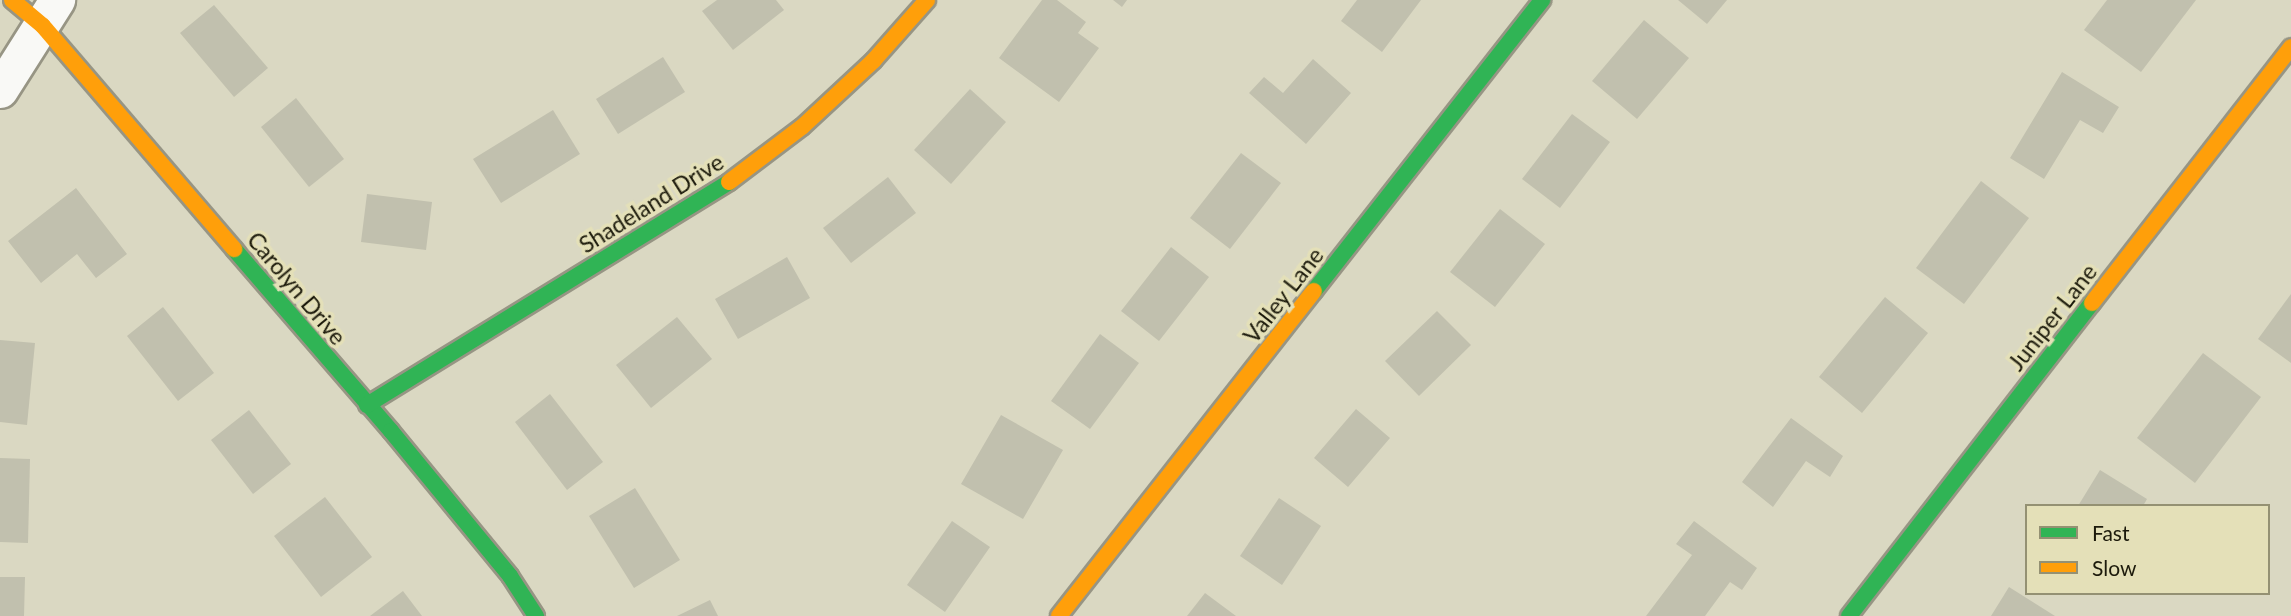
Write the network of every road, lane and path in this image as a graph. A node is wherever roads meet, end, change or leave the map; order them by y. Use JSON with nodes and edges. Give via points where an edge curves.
{"nodes":[{"id":1,"x":12,"y":0,"type":"edge"},
{"id":2,"x":927,"y":0,"type":"edge"},
{"id":3,"x":1542,"y":0,"type":"edge"},
{"id":4,"x":50,"y":13,"type":"edge"},
{"id":5,"x":2291,"y":47,"type":"edge"},
{"id":6,"x":0,"y":90,"type":"edge"},
{"id":7,"x":367,"y":405,"type":"junction"},
{"id":8,"x":536,"y":616,"type":"edge"},
{"id":9,"x":1059,"y":616,"type":"edge"},
{"id":10,"x":1849,"y":616,"type":"edge"}],
"edges":[{"from":1,"to":4,"type":"street","name":"Carolyn Drive"},
{"from":2,"to":7,"type":"street","name":"Shadeland Drive","via":[[820,110],[737,177]]},
{"from":3,"to":9,"type":"street","name":"Valley Lane"},
{"from":4,"to":6,"type":"street"},
{"from":4,"to":7,"type":"street","name":"Carolyn Drive"},
{"from":5,"to":10,"type":"street","name":"Juniper Lane"},
{"from":7,"to":8,"type":"street","name":"Carolyn Drive","via":[[510,576]]}]}
